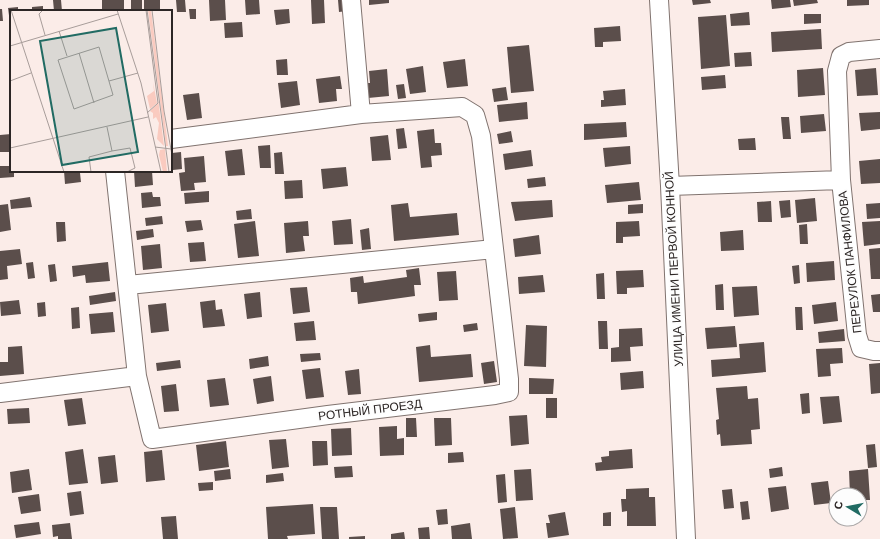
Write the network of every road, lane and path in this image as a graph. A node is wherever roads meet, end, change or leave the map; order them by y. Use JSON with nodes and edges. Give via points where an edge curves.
{"nodes":[{"id":1,"x":351,"y":0,"type":"edge"},
{"id":2,"x":660,"y":0,"type":"edge"},
{"id":3,"x":880,"y":49,"type":"edge"},
{"id":4,"x":361,"y":114,"type":"junction"},
{"id":5,"x":172,"y":139,"type":"edge"},
{"id":6,"x":115,"y":172,"type":"edge"},
{"id":7,"x":841,"y":180,"type":"junction"},
{"id":8,"x":670,"y":186,"type":"junction"},
{"id":9,"x":494,"y":248,"type":"junction"},
{"id":10,"x":128,"y":285,"type":"junction"},
{"id":11,"x":880,"y":351,"type":"edge"},
{"id":12,"x":137,"y":376,"type":"junction"},
{"id":13,"x":0,"y":393,"type":"edge"},
{"id":14,"x":686,"y":539,"type":"edge"}],
"edges":[{"from":1,"to":4,"type":"street"},
{"from":2,"to":8,"type":"street","name":"УЛИЦА ИМЕНИ ПЕРВОЙ КОННОЙ"},
{"from":3,"to":7,"type":"street","name":"ПЕРЕУЛОК ПАНФИЛОВА","via":[[849,52],[841,56],[837,71]]},
{"from":4,"to":5,"type":"street","name":"РОТНЫЙ ПРОЕЗД"},
{"from":4,"to":9,"type":"street","name":"РОТНЫЙ ПРОЕЗД","via":[[462,107],[475,115],[481,136]]},
{"from":6,"to":10,"type":"street","name":"РОТНЫЙ ПРОЕЗД"},
{"from":7,"to":8,"type":"street","name":"ПЕРЕУЛОК ПАНФИЛОВА"},
{"from":7,"to":11,"type":"street","name":"ПЕРЕУЛОК ПАНФИЛОВА","via":[[857,335],[861,348]]},
{"from":8,"to":14,"type":"street","name":"УЛИЦА ИМЕНИ ПЕРВОЙ КОННОЙ"},
{"from":9,"to":10,"type":"street"},
{"from":9,"to":12,"type":"street","name":"РОТНЫЙ ПРОЕЗД","via":[[509,392],[152,438]]},
{"from":10,"to":12,"type":"street","name":"РОТНЫЙ ПРОЕЗД"},
{"from":12,"to":13,"type":"street"}]}
